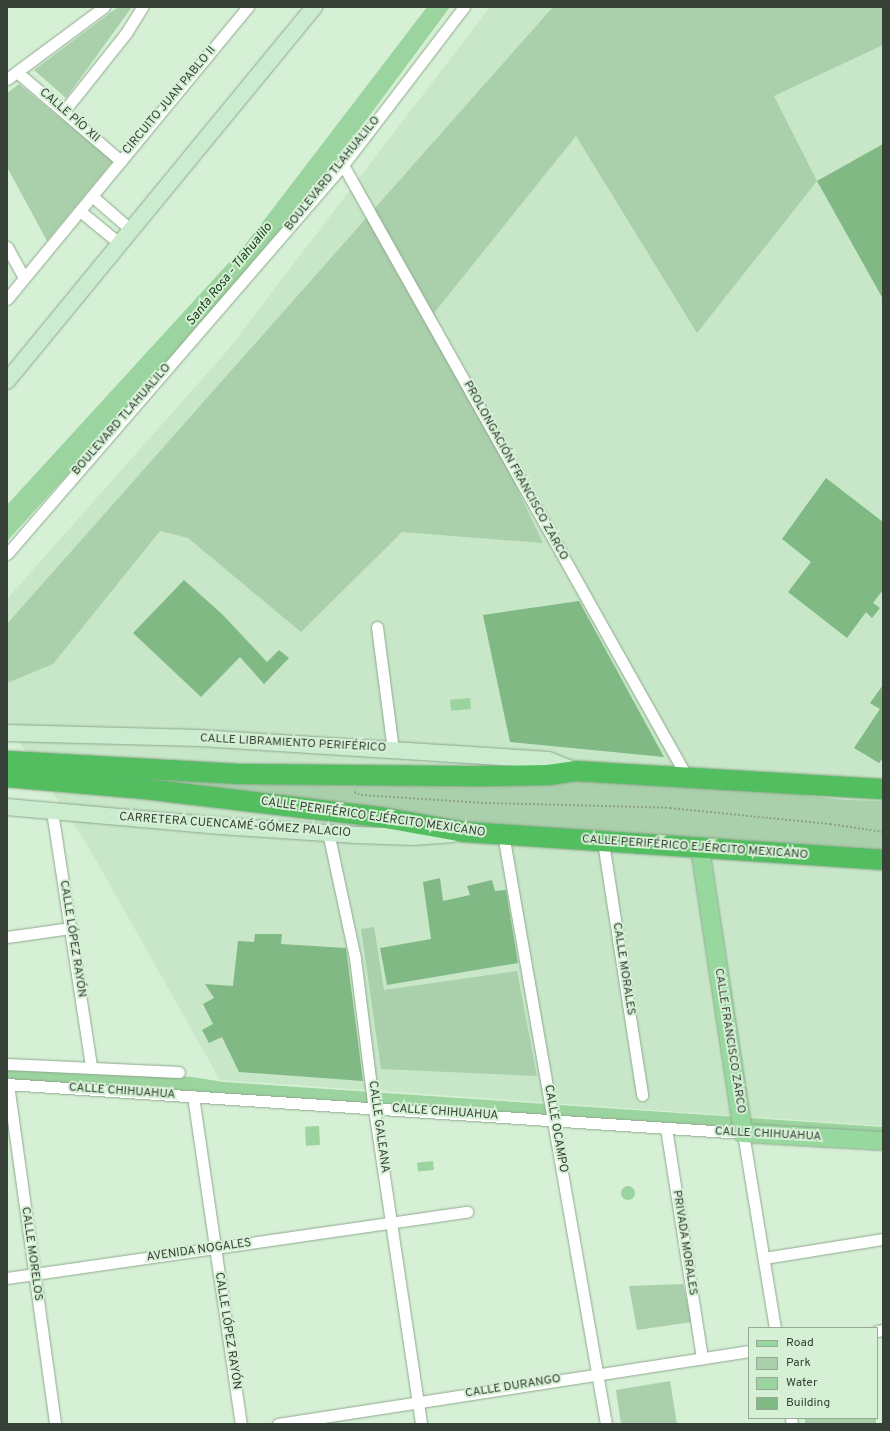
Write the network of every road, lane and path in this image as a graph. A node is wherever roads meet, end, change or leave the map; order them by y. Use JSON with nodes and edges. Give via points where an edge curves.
{"nodes":[{"id":1,"x":104,"y":7,"type":"edge"},
{"id":2,"x":142,"y":7,"type":"edge"},
{"id":3,"x":248,"y":7,"type":"edge"},
{"id":4,"x":314,"y":7,"type":"edge"},
{"id":5,"x":464,"y":7,"type":"edge"},
{"id":6,"x":17,"y":72,"type":"junction"},
{"id":7,"x":7,"y":79,"type":"edge"},
{"id":8,"x":64,"y":111,"type":"junction"},
{"id":9,"x":121,"y":161,"type":"junction"},
{"id":10,"x":343,"y":165,"type":"junction"},
{"id":11,"x":92,"y":196,"type":"junction"},
{"id":12,"x":80,"y":211,"type":"junction"},
{"id":13,"x":131,"y":230,"type":"junction"},
{"id":14,"x":120,"y":244,"type":"junction"},
{"id":15,"x":7,"y":247,"type":"edge"},
{"id":16,"x":24,"y":278,"type":"junction"},
{"id":17,"x":7,"y":299,"type":"edge"},
{"id":18,"x":7,"y":381,"type":"edge"},
{"id":19,"x":7,"y":554,"type":"edge"},
{"id":20,"x":377,"y":627,"type":"dead end"},
{"id":21,"x":7,"y":733,"type":"edge"},
{"id":22,"x":393,"y":750,"type":"junction"},
{"id":23,"x":7,"y":761,"type":"edge"},
{"id":24,"x":577,"y":771,"type":"junction"},
{"id":25,"x":332,"y":774,"type":"junction"},
{"id":26,"x":7,"y":777,"type":"edge"},
{"id":27,"x":687,"y":777,"type":"junction"},
{"id":28,"x":883,"y":789,"type":"edge"},
{"id":29,"x":7,"y":807,"type":"edge"},
{"id":30,"x":52,"y":810,"type":"junction"},
{"id":31,"x":328,"y":832,"type":"junction"},
{"id":32,"x":464,"y":832,"type":"junction"},
{"id":33,"x":883,"y":832,"type":"edge"},
{"id":34,"x":503,"y":834,"type":"junction"},
{"id":35,"x":603,"y":842,"type":"junction"},
{"id":36,"x":700,"y":848,"type":"junction"},
{"id":37,"x":883,"y":860,"type":"edge"},
{"id":38,"x":70,"y":928,"type":"junction"},
{"id":39,"x":7,"y":937,"type":"edge"},
{"id":40,"x":7,"y":1064,"type":"edge"},
{"id":41,"x":91,"y":1067,"type":"junction"},
{"id":42,"x":179,"y":1072,"type":"dead end"},
{"id":43,"x":7,"y":1084,"type":"edge"},
{"id":44,"x":642,"y":1095,"type":"dead end"},
{"id":45,"x":193,"y":1096,"type":"junction"},
{"id":46,"x":374,"y":1105,"type":"junction"},
{"id":47,"x":553,"y":1117,"type":"junction"},
{"id":48,"x":666,"y":1128,"type":"junction"},
{"id":49,"x":742,"y":1130,"type":"junction"},
{"id":50,"x":883,"y":1141,"type":"edge"},
{"id":51,"x":467,"y":1212,"type":"dead end"},
{"id":52,"x":391,"y":1223,"type":"junction"},
{"id":53,"x":883,"y":1239,"type":"edge"},
{"id":54,"x":215,"y":1248,"type":"junction"},
{"id":55,"x":764,"y":1258,"type":"junction"},
{"id":56,"x":34,"y":1274,"type":"junction"},
{"id":57,"x":7,"y":1278,"type":"edge"},
{"id":58,"x":776,"y":1327,"type":"edge"},
{"id":59,"x":748,"y":1351,"type":"edge"},
{"id":60,"x":702,"y":1358,"type":"junction"},
{"id":61,"x":598,"y":1374,"type":"junction"},
{"id":62,"x":418,"y":1402,"type":"junction"},
{"id":63,"x":55,"y":1424,"type":"edge"},
{"id":64,"x":241,"y":1424,"type":"edge"},
{"id":65,"x":278,"y":1424,"type":"edge"},
{"id":66,"x":421,"y":1424,"type":"edge"},
{"id":67,"x":606,"y":1424,"type":"edge"}],
"edges":[{"from":1,"to":6,"type":"street"},
{"from":2,"to":8,"type":"street","via":[[126,33]]},
{"from":3,"to":9,"type":"street","name":"CIRCUITO JUAN PABLO II"},
{"from":4,"to":13,"type":"main road"},
{"from":5,"to":10,"type":"street","name":"BOULEVARD TLAHUALILO"},
{"from":6,"to":7,"type":"street"},
{"from":6,"to":8,"type":"street","name":"CALLE PÍO XII"},
{"from":8,"to":9,"type":"street","name":"CALLE PÍO XII"},
{"from":9,"to":11,"type":"street","name":"CIRCUITO JUAN PABLO II"},
{"from":10,"to":19,"type":"street","name":"BOULEVARD TLAHUALILO"},
{"from":10,"to":27,"type":"street","name":"PROLONGACIÓN FRANCISCO ZARCO"},
{"from":11,"to":12,"type":"street","name":"CIRCUITO JUAN PABLO II"},
{"from":11,"to":13,"type":"street"},
{"from":12,"to":14,"type":"street"},
{"from":12,"to":16,"type":"street","name":"CIRCUITO JUAN PABLO II"},
{"from":13,"to":14,"type":"main road"},
{"from":14,"to":18,"type":"main road"},
{"from":15,"to":16,"type":"street"},
{"from":16,"to":17,"type":"street","name":"CIRCUITO JUAN PABLO II"},
{"from":20,"to":22,"type":"street"},
{"from":21,"to":22,"type":"main road","name":"CALLE LIBRAMIENTO PERIFÉRICO","via":[[200,738]]},
{"from":22,"to":24,"type":"main road","name":"CALLE LIBRAMIENTO PERIFÉRICO","via":[[548,760]]},
{"from":23,"to":25,"type":"highway","via":[[239,774]]},
{"from":24,"to":25,"type":"highway","via":[[548,775],[486,776]]},
{"from":24,"to":27,"type":"highway"},
{"from":25,"to":33,"type":"path","via":[[341,785],[361,795],[485,803],[670,808],[822,823]]},
{"from":26,"to":32,"type":"highway","name":"CALLE PERIFÉRICO EJÉRCITO MEXICANO","via":[[145,789],[372,816]]},
{"from":27,"to":28,"type":"highway"},
{"from":29,"to":30,"type":"main road","name":"CARRETERA CUENCAMÉ-GÓMEZ PALACIO"},
{"from":30,"to":31,"type":"main road","name":"CARRETERA CUENCAMÉ-GÓMEZ PALACIO","via":[[220,826]]},
{"from":30,"to":38,"type":"street","name":"CALLE LÓPEZ RAYÓN"},
{"from":31,"to":32,"type":"main road","name":"CARRETERA CUENCAMÉ-GÓMEZ PALACIO","via":[[413,837]]},
{"from":31,"to":46,"type":"street","name":"CALLE GALEANA","via":[[355,958]]},
{"from":32,"to":34,"type":"highway","name":"CALLE PERIFÉRICO EJÉRCITO MEXICANO"},
{"from":34,"to":35,"type":"highway","name":"CALLE PERIFÉRICO EJÉRCITO MEXICANO"},
{"from":34,"to":47,"type":"street","name":"CALLE OCAMPO"},
{"from":35,"to":36,"type":"highway","name":"CALLE PERIFÉRICO EJÉRCITO MEXICANO"},
{"from":35,"to":44,"type":"street","name":"CALLE MORALES"},
{"from":36,"to":37,"type":"highway","name":"CALLE PERIFÉRICO EJÉRCITO MEXICANO"},
{"from":36,"to":49,"type":"main road","name":"CALLE FRANCISCO ZARCO"},
{"from":38,"to":39,"type":"street"},
{"from":38,"to":41,"type":"street","name":"CALLE LÓPEZ RAYÓN"},
{"from":40,"to":41,"type":"street"},
{"from":41,"to":42,"type":"street"},
{"from":43,"to":45,"type":"street","name":"CALLE CHIHUAHUA"},
{"from":43,"to":56,"type":"street","name":"CALLE MORELOS"},
{"from":45,"to":46,"type":"street","name":"CALLE CHIHUAHUA"},
{"from":45,"to":54,"type":"street","name":"CALLE LÓPEZ RAYÓN"},
{"from":46,"to":47,"type":"street","name":"CALLE CHIHUAHUA"},
{"from":46,"to":52,"type":"street","name":"CALLE GALEANA"},
{"from":47,"to":48,"type":"street","name":"CALLE CHIHUAHUA"},
{"from":47,"to":61,"type":"street","name":"CALLE OCAMPO"},
{"from":48,"to":49,"type":"street","name":"CALLE CHIHUAHUA"},
{"from":48,"to":60,"type":"street","name":"PRIVADA MORALES"},
{"from":49,"to":50,"type":"main road","name":"CALLE CHIHUAHUA"},
{"from":49,"to":55,"type":"street","name":"CALLE FRANCISCO ZARCO"},
{"from":51,"to":52,"type":"street","name":"AVENIDA NOGALES"},
{"from":52,"to":54,"type":"street","name":"AVENIDA NOGALES"},
{"from":52,"to":62,"type":"street","name":"CALLE GALEANA"},
{"from":53,"to":55,"type":"street"},
{"from":54,"to":56,"type":"street","name":"AVENIDA NOGALES"},
{"from":54,"to":64,"type":"street","name":"CALLE LÓPEZ RAYÓN"},
{"from":55,"to":58,"type":"street","name":"CALLE FRANCISCO ZARCO"},
{"from":56,"to":57,"type":"street","name":"AVENIDA NOGALES"},
{"from":56,"to":63,"type":"street","name":"CALLE MORELOS"},
{"from":59,"to":60,"type":"street","name":"CALLE DURANGO"},
{"from":60,"to":61,"type":"street","name":"CALLE DURANGO"},
{"from":61,"to":62,"type":"street","name":"CALLE DURANGO"},
{"from":61,"to":67,"type":"street","name":"CALLE OCAMPO"},
{"from":62,"to":65,"type":"street","name":"CALLE DURANGO"},
{"from":62,"to":66,"type":"street","name":"CALLE GALEANA"}]}
